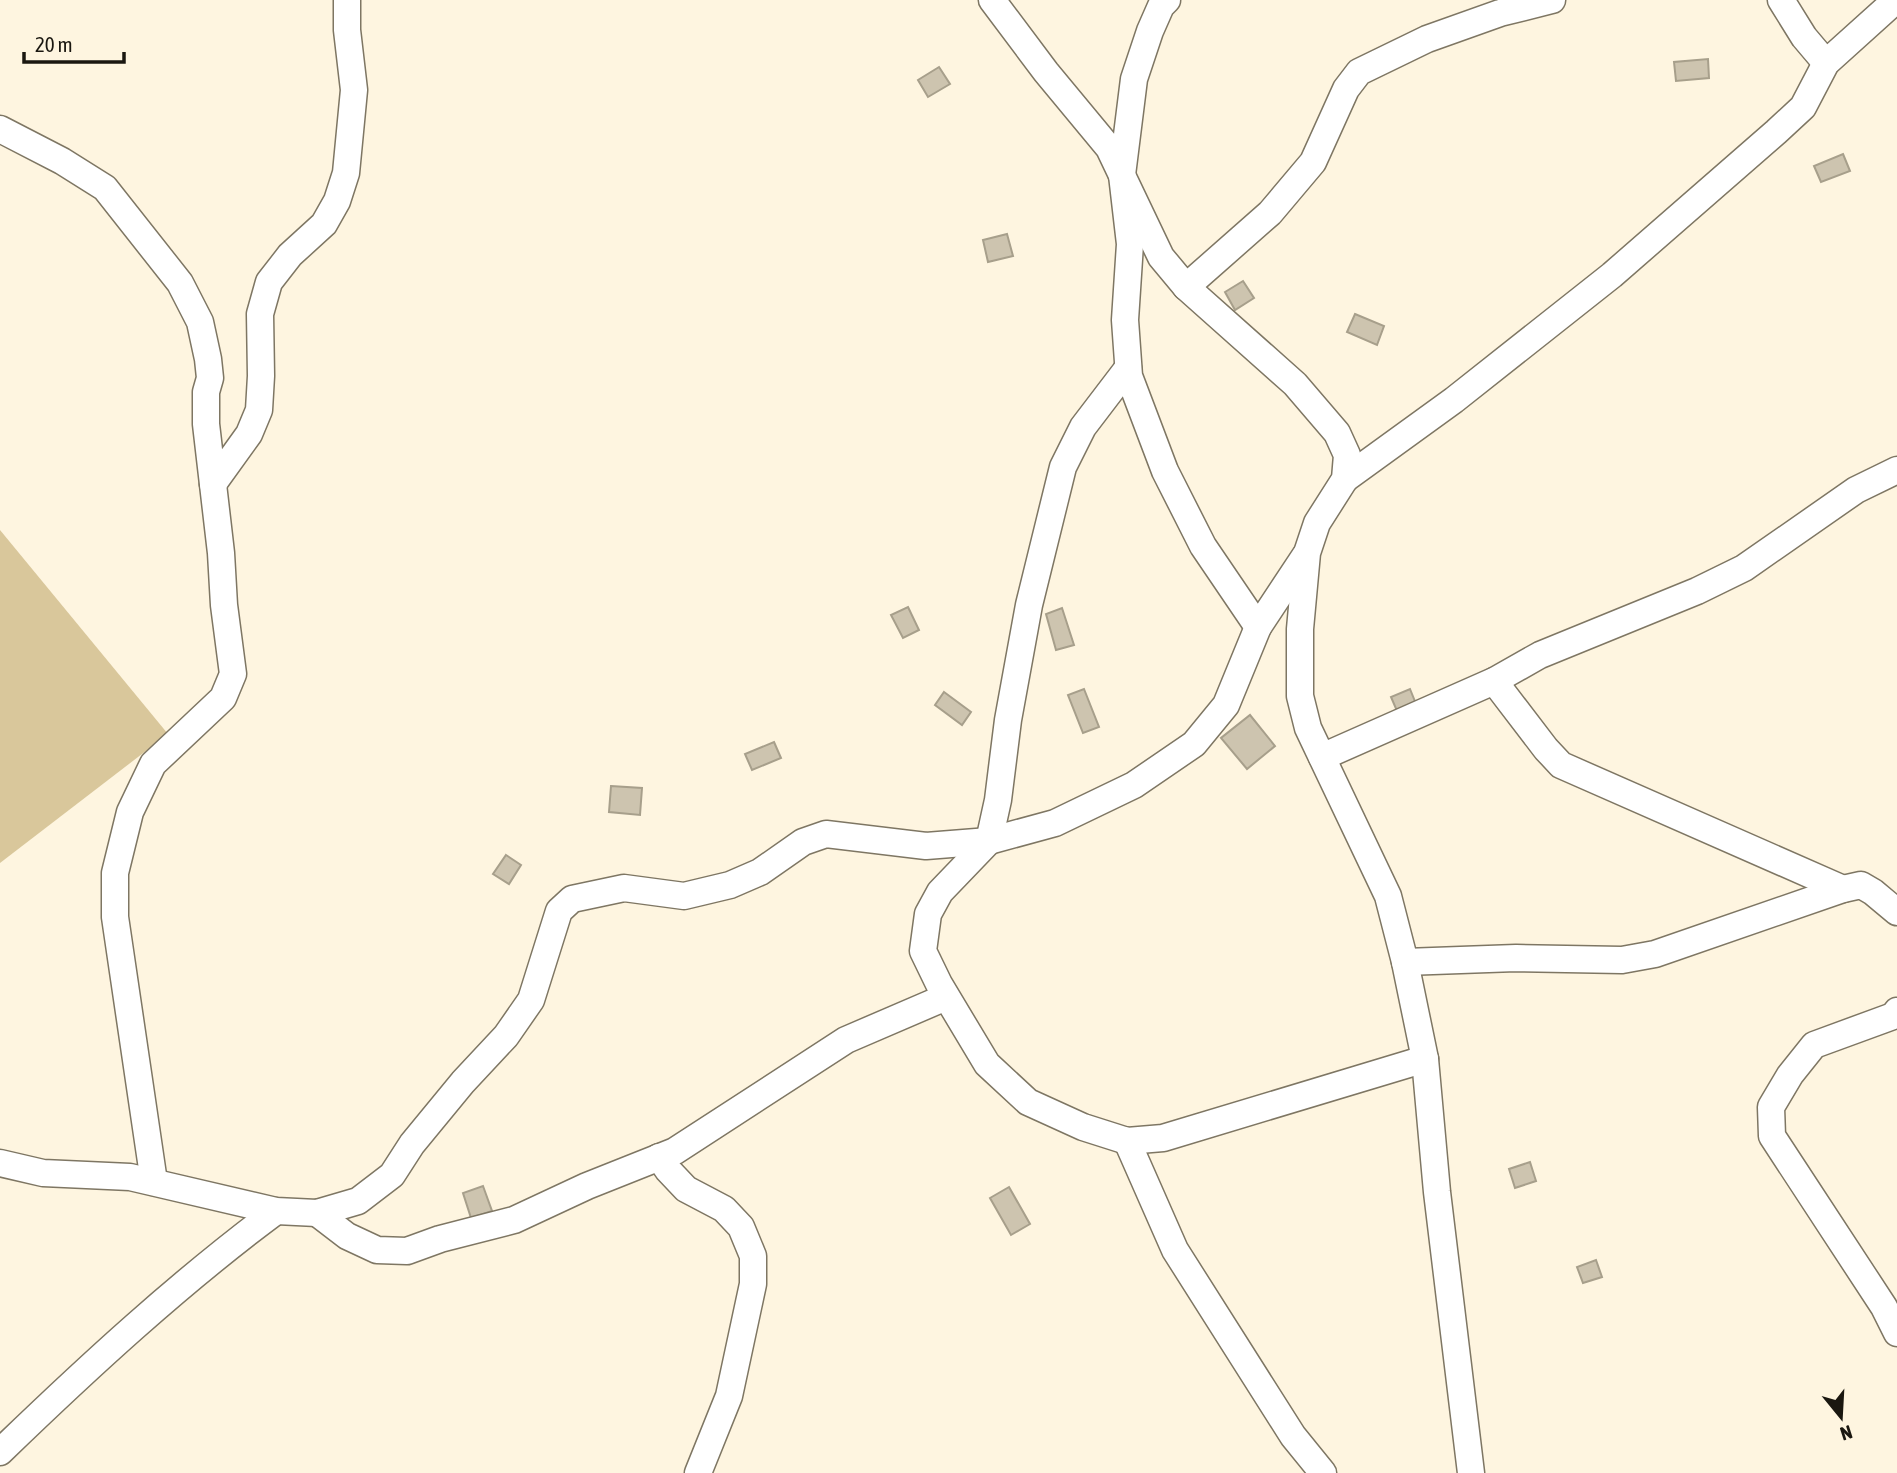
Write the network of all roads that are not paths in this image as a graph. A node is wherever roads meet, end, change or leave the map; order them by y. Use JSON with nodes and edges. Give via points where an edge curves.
{"nodes":[{"id":1,"x":347,"y":0,"type":"edge"},
{"id":2,"x":992,"y":0,"type":"edge"},
{"id":3,"x":1167,"y":0,"type":"edge"},
{"id":4,"x":1552,"y":0,"type":"edge"},
{"id":5,"x":1781,"y":0,"type":"edge"},
{"id":6,"x":1896,"y":0,"type":"edge"},
{"id":7,"x":1826,"y":63,"type":"junction"},
{"id":8,"x":0,"y":129,"type":"edge"},
{"id":9,"x":1122,"y":175,"type":"junction"},
{"id":10,"x":1186,"y":287,"type":"junction"},
{"id":11,"x":1128,"y":368,"type":"junction"},
{"id":12,"x":1897,"y":470,"type":"edge"},
{"id":13,"x":1345,"y":480,"type":"junction"},
{"id":14,"x":213,"y":484,"type":"junction"},
{"id":15,"x":1307,"y":553,"type":"junction"},
{"id":16,"x":1258,"y":627,"type":"junction"},
{"id":17,"x":1494,"y":681,"type":"junction"},
{"id":18,"x":1322,"y":757,"type":"junction"},
{"id":19,"x":989,"y":841,"type":"junction"},
{"id":20,"x":1843,"y":889,"type":"junction"},
{"id":21,"x":1897,"y":912,"type":"edge"},
{"id":22,"x":1405,"y":962,"type":"junction"},
{"id":23,"x":946,"y":998,"type":"junction"},
{"id":24,"x":1897,"y":1011,"type":"edge"},
{"id":25,"x":1425,"y":1059,"type":"junction"},
{"id":26,"x":1127,"y":1141,"type":"junction"},
{"id":27,"x":659,"y":1157,"type":"junction"},
{"id":28,"x":0,"y":1163,"type":"edge"},
{"id":29,"x":154,"y":1182,"type":"junction"},
{"id":30,"x":276,"y":1211,"type":"junction"},
{"id":31,"x":317,"y":1213,"type":"junction"},
{"id":32,"x":1897,"y":1333,"type":"edge"},
{"id":33,"x":0,"y":1452,"type":"edge"},
{"id":34,"x":698,"y":1473,"type":"edge"},
{"id":35,"x":1323,"y":1473,"type":"edge"},
{"id":36,"x":1471,"y":1473,"type":"edge"}],
"edges":[{"from":1,"to":14,"type":"street","via":[[354,90],[346,173],[324,225],[290,255],[269,282],[260,314],[259,410],[249,434]]},
{"from":2,"to":9,"type":"street","via":[[1109,148]]},
{"from":3,"to":9,"type":"street","via":[[1150,31],[1134,79]]},
{"from":4,"to":10,"type":"street","via":[[1427,39],[1359,72],[1346,89],[1313,162],[1270,213]]},
{"from":5,"to":7,"type":"street"},
{"from":6,"to":7,"type":"street"},
{"from":7,"to":13,"type":"street","via":[[1803,107],[1612,275]]},
{"from":8,"to":14,"type":"street","via":[[105,188],[180,283],[200,323],[208,359],[206,424]]},
{"from":9,"to":10,"type":"street","via":[[1161,257]]},
{"from":9,"to":11,"type":"street","via":[[1130,243],[1125,320]]},
{"from":10,"to":13,"type":"street","via":[[1295,384],[1337,433],[1347,455]]},
{"from":11,"to":16,"type":"street","via":[[1165,471],[1203,546]]},
{"from":11,"to":19,"type":"street","via":[[1083,427],[1063,467],[1030,605]]},
{"from":12,"to":17,"type":"street","via":[[1856,490],[1744,568],[1540,655]]},
{"from":13,"to":15,"type":"street","via":[[1317,523]]},
{"from":14,"to":29,"type":"street","via":[[233,674],[223,698],[153,764],[130,812],[115,873],[115,917]]},
{"from":15,"to":16,"type":"street"},
{"from":15,"to":18,"type":"street","via":[[1300,696]]},
{"from":16,"to":19,"type":"street","via":[[1226,705],[1194,744],[1134,785],[1055,823]]},
{"from":17,"to":18,"type":"street"},
{"from":17,"to":20,"type":"street","via":[[1561,765]]},
{"from":18,"to":22,"type":"street","via":[[1388,896]]},
{"from":19,"to":23,"type":"street","via":[[940,892],[928,914],[923,951]]},
{"from":19,"to":31,"type":"street","via":[[926,846],[826,834],[803,842],[760,872],[730,885],[684,896],[624,888],[572,899],[559,911],[531,1000],[506,1036],[454,1092],[392,1175],[358,1201]]},
{"from":20,"to":21,"type":"street","via":[[1861,885]]},
{"from":20,"to":22,"type":"street","via":[[1655,954],[1622,960]]},
{"from":22,"to":25,"type":"street"},
{"from":23,"to":26,"type":"street","via":[[987,1064],[1028,1102]]},
{"from":23,"to":27,"type":"street","via":[[846,1040]]},
{"from":24,"to":32,"type":"street","via":[[1814,1045],[1771,1107],[1772,1136]]},
{"from":25,"to":26,"type":"street","via":[[1163,1138]]},
{"from":25,"to":36,"type":"street"},
{"from":26,"to":35,"type":"street","via":[[1175,1250],[1293,1436]]},
{"from":27,"to":31,"type":"street","via":[[514,1220],[407,1251],[377,1250],[346,1236]]},
{"from":27,"to":34,"type":"street","via":[[686,1189],[724,1209],[741,1227],[753,1256],[753,1284],[729,1396]]},
{"from":28,"to":29,"type":"street","via":[[43,1173]]},
{"from":29,"to":30,"type":"street"},
{"from":30,"to":31,"type":"street"},
{"from":30,"to":33,"type":"street","via":[[154,1308]]}]}
